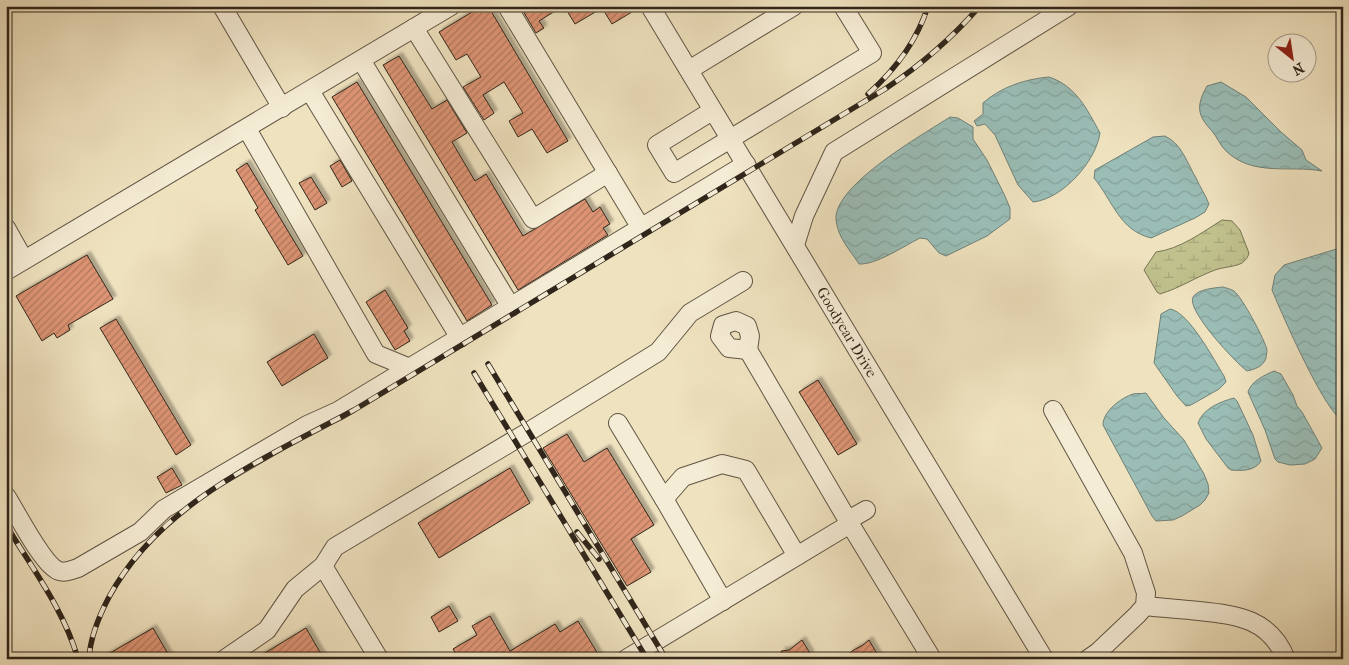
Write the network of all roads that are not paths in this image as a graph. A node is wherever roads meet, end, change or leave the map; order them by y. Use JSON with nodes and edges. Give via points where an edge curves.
{"nodes":[{"id":1,"x":222,"y":6,"type":"edge"},
{"id":2,"x":450,"y":6,"type":"edge"},
{"id":3,"x":507,"y":6,"type":"edge"},
{"id":4,"x":650,"y":6,"type":"edge"},
{"id":5,"x":794,"y":6,"type":"edge"},
{"id":6,"x":843,"y":6,"type":"edge"},
{"id":7,"x":1070,"y":6,"type":"edge"},
{"id":8,"x":414,"y":28,"type":"junction"},
{"id":9,"x":361,"y":60,"type":"junction"},
{"id":10,"x":689,"y":70,"type":"junction"},
{"id":11,"x":310,"y":91,"type":"junction"},
{"id":12,"x":282,"y":108,"type":"junction"},
{"id":13,"x":712,"y":111,"type":"junction"},
{"id":14,"x":247,"y":129,"type":"junction"},
{"id":15,"x":730,"y":139,"type":"junction"},
{"id":16,"x":746,"y":164,"type":"junction"},
{"id":17,"x":608,"y":173,"type":"junction"},
{"id":18,"x":6,"y":228,"type":"edge"},
{"id":19,"x":641,"y":228,"type":"junction"},
{"id":20,"x":795,"y":244,"type":"junction"},
{"id":21,"x":24,"y":260,"type":"junction"},
{"id":22,"x":6,"y":271,"type":"edge"},
{"id":23,"x":743,"y":281,"type":"dead end"},
{"id":24,"x":511,"y":307,"type":"junction"},
{"id":25,"x":460,"y":338,"type":"junction"},
{"id":26,"x":748,"y":350,"type":"dead end"},
{"id":27,"x":410,"y":368,"type":"junction"},
{"id":28,"x":1053,"y":410,"type":"dead end"},
{"id":29,"x":618,"y":423,"type":"dead end"},
{"id":30,"x":6,"y":496,"type":"edge"},
{"id":31,"x":664,"y":499,"type":"junction"},
{"id":32,"x":866,"y":510,"type":"dead end"},
{"id":33,"x":850,"y":524,"type":"junction"},
{"id":34,"x":796,"y":556,"type":"junction"},
{"id":35,"x":323,"y":566,"type":"junction"},
{"id":36,"x":722,"y":601,"type":"junction"},
{"id":37,"x":1144,"y":606,"type":"junction"},
{"id":38,"x":225,"y":659,"type":"edge"},
{"id":39,"x":379,"y":659,"type":"edge"},
{"id":40,"x":626,"y":659,"type":"edge"},
{"id":41,"x":932,"y":659,"type":"edge"},
{"id":42,"x":1044,"y":659,"type":"edge"},
{"id":43,"x":1088,"y":659,"type":"edge"},
{"id":44,"x":1286,"y":659,"type":"edge"}],
"edges":[{"from":1,"to":12,"type":"street"},
{"from":2,"to":8,"type":"street"},
{"from":3,"to":17,"type":"street"},
{"from":4,"to":10,"type":"street","name":"Goodyear Drive"},
{"from":5,"to":10,"type":"street"},
{"from":6,"to":15,"type":"street","via":[[872,53]]},
{"from":7,"to":20,"type":"street","via":[[834,152],[804,216]]},
{"from":8,"to":9,"type":"street"},
{"from":8,"to":17,"type":"street","via":[[533,218]]},
{"from":9,"to":11,"type":"street"},
{"from":9,"to":24,"type":"street"},
{"from":10,"to":13,"type":"street","name":"Goodyear Drive"},
{"from":11,"to":12,"type":"street"},
{"from":11,"to":25,"type":"street"},
{"from":12,"to":14,"type":"street"},
{"from":13,"to":15,"type":"street","name":"Goodyear Drive"},
{"from":13,"to":15,"type":"street","via":[[657,145],[674,173]]},
{"from":14,"to":21,"type":"street"},
{"from":14,"to":27,"type":"street","via":[[376,354]]},
{"from":15,"to":16,"type":"street","name":"Goodyear Drive"},
{"from":16,"to":19,"type":"street"},
{"from":16,"to":20,"type":"street","name":"Goodyear Drive"},
{"from":17,"to":19,"type":"street"},
{"from":18,"to":21,"type":"street"},
{"from":19,"to":24,"type":"street"},
{"from":20,"to":42,"type":"street","name":"Goodyear Drive"},
{"from":21,"to":22,"type":"street"},
{"from":23,"to":35,"type":"street","via":[[690,313],[658,352],[335,547]]},
{"from":24,"to":25,"type":"street"},
{"from":25,"to":27,"type":"street"},
{"from":26,"to":33,"type":"street"},
{"from":27,"to":30,"type":"street","via":[[164,509],[140,532],[68,572],[59,571],[45,561]]},
{"from":28,"to":37,"type":"street","via":[[1133,553],[1146,593]]},
{"from":29,"to":31,"type":"street"},
{"from":31,"to":34,"type":"street","via":[[683,477],[722,464],[746,470]]},
{"from":31,"to":36,"type":"street"},
{"from":32,"to":33,"type":"street","via":[[852,518]]},
{"from":33,"to":34,"type":"street"},
{"from":33,"to":41,"type":"street"},
{"from":34,"to":36,"type":"street"},
{"from":35,"to":38,"type":"street","via":[[295,589],[267,630]]},
{"from":35,"to":39,"type":"street"},
{"from":36,"to":40,"type":"street"},
{"from":37,"to":43,"type":"street"},
{"from":37,"to":44,"type":"street","via":[[1231,614],[1251,621],[1268,631]]}]}
